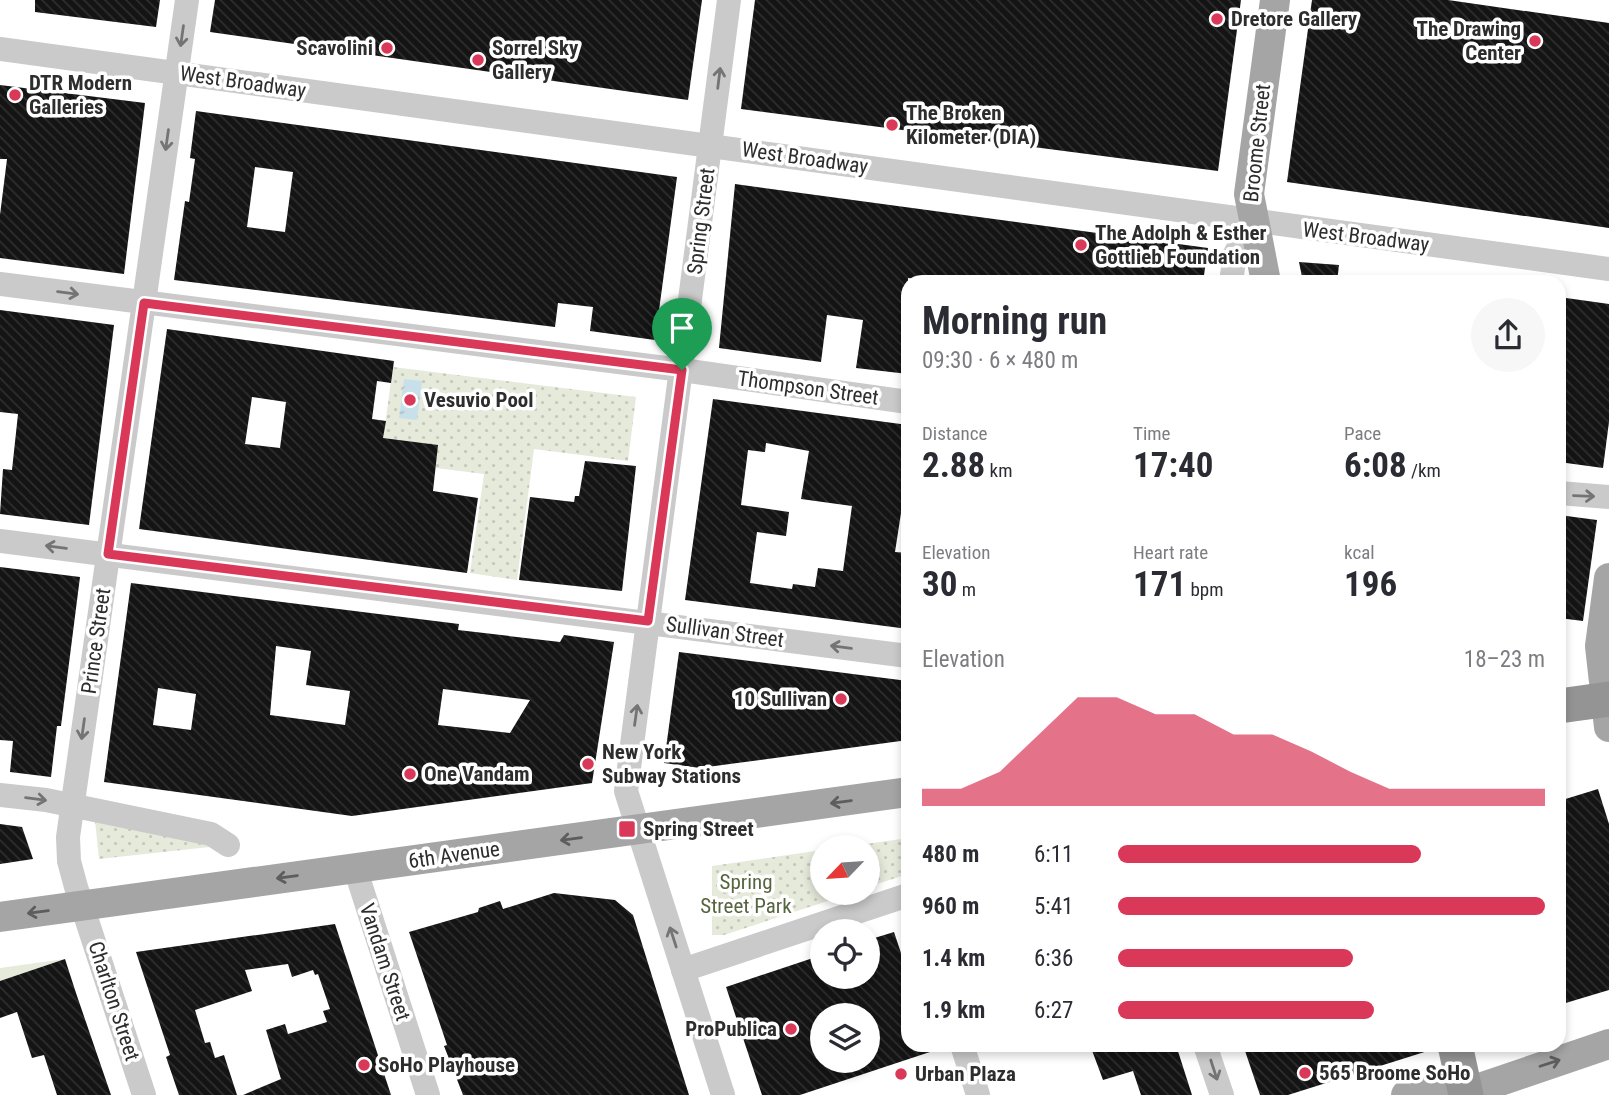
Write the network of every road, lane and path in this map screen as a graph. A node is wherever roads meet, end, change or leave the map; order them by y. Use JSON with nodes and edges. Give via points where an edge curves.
{"nodes":[{"id":1,"x":187,"y":0,"type":"edge"},
{"id":2,"x":729,"y":0,"type":"edge"},
{"id":3,"x":1275,"y":0,"type":"edge"},
{"id":4,"x":0,"y":48,"type":"edge"},
{"id":5,"x":177,"y":73,"type":"junction"},
{"id":6,"x":711,"y":145,"type":"junction"},
{"id":7,"x":1252,"y":221,"type":"junction"},
{"id":8,"x":1609,"y":269,"type":"edge"},
{"id":9,"x":1232,"y":275,"type":"edge"},
{"id":10,"x":1264,"y":275,"type":"edge"},
{"id":11,"x":0,"y":284,"type":"edge"},
{"id":12,"x":144,"y":303,"type":"junction"},
{"id":13,"x":682,"y":370,"type":"junction"},
{"id":14,"x":901,"y":401,"type":"edge"},
{"id":15,"x":1566,"y":494,"type":"edge"},
{"id":16,"x":1609,"y":497,"type":"edge"},
{"id":17,"x":0,"y":541,"type":"edge"},
{"id":18,"x":108,"y":554,"type":"junction"},
{"id":19,"x":1609,"y":578,"type":"edge"},
{"id":20,"x":648,"y":621,"type":"junction"},
{"id":21,"x":901,"y":655,"type":"edge"},
{"id":22,"x":1566,"y":706,"type":"edge"},
{"id":23,"x":1607,"y":709,"type":"edge"},
{"id":24,"x":901,"y":793,"type":"edge"},
{"id":25,"x":0,"y":795,"type":"edge"},
{"id":26,"x":72,"y":806,"type":"junction"},
{"id":27,"x":638,"y":830,"type":"junction"},
{"id":28,"x":228,"y":845,"type":"dead end"},
{"id":29,"x":355,"y":868,"type":"junction"},
{"id":30,"x":901,"y":897,"type":"edge"},
{"id":31,"x":83,"y":906,"type":"junction"},
{"id":32,"x":0,"y":917,"type":"edge"},
{"id":33,"x":683,"y":970,"type":"junction"},
{"id":34,"x":1609,"y":1044,"type":"edge"},
{"id":35,"x":964,"y":1052,"type":"edge"},
{"id":36,"x":1207,"y":1052,"type":"edge"},
{"id":37,"x":1457,"y":1052,"type":"edge"},
{"id":38,"x":1468,"y":1093,"type":"edge"},
{"id":39,"x":144,"y":1095,"type":"edge"},
{"id":40,"x":428,"y":1095,"type":"edge"},
{"id":41,"x":723,"y":1095,"type":"edge"},
{"id":42,"x":978,"y":1095,"type":"edge"},
{"id":43,"x":1222,"y":1095,"type":"edge"},
{"id":44,"x":1406,"y":1095,"type":"edge"}],
"edges":[{"from":1,"to":5,"type":"street","name":"Prince Street","one_way":true},
{"from":6,"to":2,"type":"street","name":"Spring Street","one_way":true},
{"from":3,"to":7,"type":"main road","name":"Broome Street","via":[[1250,187]]},
{"from":4,"to":5,"type":"street","name":"West Broadway"},
{"from":5,"to":6,"type":"street","name":"West Broadway"},
{"from":5,"to":12,"type":"street","name":"Prince Street","one_way":true},
{"from":6,"to":7,"type":"street","name":"West Broadway"},
{"from":6,"to":13,"type":"street","name":"Spring Street"},
{"from":7,"to":8,"type":"street","name":"West Broadway"},
{"from":7,"to":9,"type":"street","name":"Broome Street","via":[[1235,254]]},
{"from":7,"to":10,"type":"main road"},
{"from":11,"to":12,"type":"street","name":"Thompson Street","one_way":true},
{"from":12,"to":13,"type":"street","name":"Thompson Street"},
{"from":12,"to":18,"type":"street","name":"Prince Street"},
{"from":13,"to":14,"type":"street","name":"Thompson Street"},
{"from":13,"to":20,"type":"street","name":"Spring Street"},
{"from":15,"to":16,"type":"street","one_way":true},
{"from":18,"to":17,"type":"street","name":"Sullivan Street","one_way":true},
{"from":18,"to":20,"type":"street","name":"Sullivan Street"},
{"from":18,"to":26,"type":"street","name":"Prince Street","one_way":true},
{"from":19,"to":23,"type":"main road","via":[[1600,646]]},
{"from":21,"to":20,"type":"street","name":"Sullivan Street","one_way":true},
{"from":27,"to":20,"type":"street","name":"Spring Street","one_way":true,"via":[[626,791]]},
{"from":22,"to":23,"type":"highway"},
{"from":24,"to":27,"type":"main road","name":"6th Avenue","one_way":true},
{"from":25,"to":26,"type":"street","one_way":true},
{"from":26,"to":28,"type":"street","via":[[211,834]]},
{"from":26,"to":31,"type":"street","name":"Prince Street","via":[[69,861]]},
{"from":27,"to":29,"type":"main road","name":"6th Avenue","one_way":true},
{"from":33,"to":27,"type":"street","name":"Spring Street","one_way":true},
{"from":29,"to":31,"type":"main road","name":"6th Avenue","one_way":true},
{"from":29,"to":40,"type":"street","name":"Vandam Street"},
{"from":30,"to":33,"type":"street"},
{"from":31,"to":32,"type":"main road","name":"6th Avenue","one_way":true},
{"from":31,"to":39,"type":"street","name":"Charlton Street"},
{"from":33,"to":41,"type":"street","name":"Spring Street"},
{"from":38,"to":34,"type":"main road","one_way":true},
{"from":35,"to":42,"type":"street"},
{"from":36,"to":43,"type":"street","one_way":true},
{"from":37,"to":38,"type":"highway"},
{"from":38,"to":44,"type":"main road","via":[[1441,1085]]}]}
